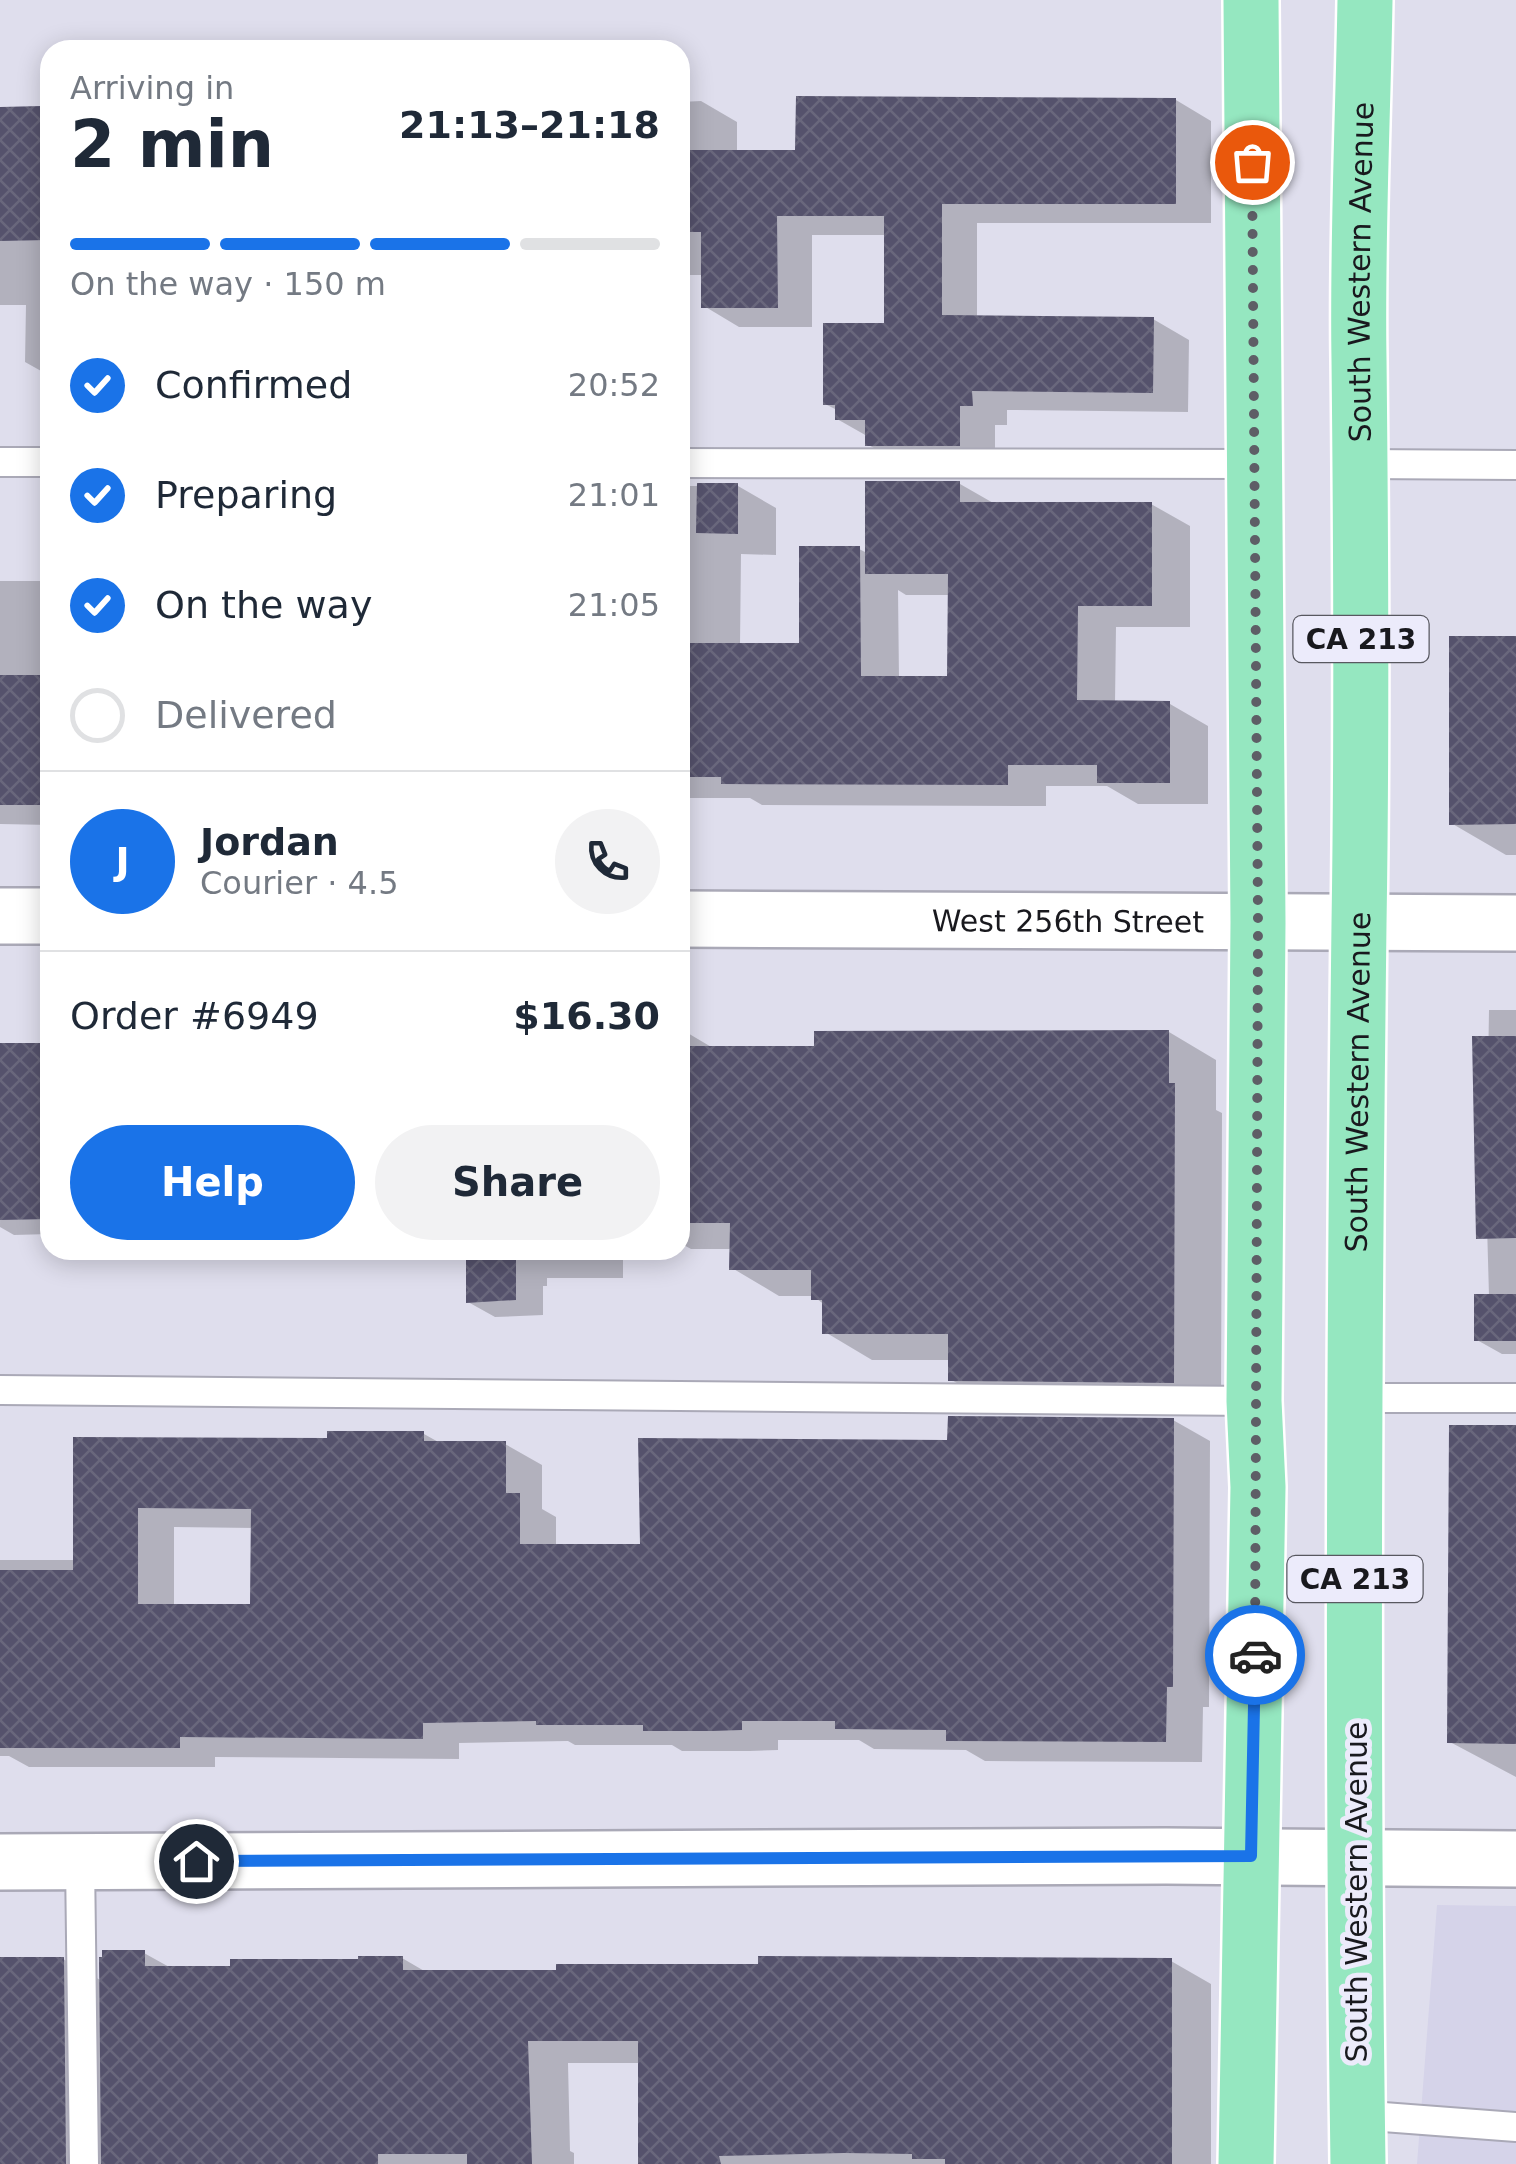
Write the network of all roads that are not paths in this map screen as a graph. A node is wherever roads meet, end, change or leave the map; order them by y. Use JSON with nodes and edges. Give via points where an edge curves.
{"nodes":[{"id":1,"x":1251,"y":0,"type":"edge"},
{"id":2,"x":1364,"y":0,"type":"edge"},
{"id":3,"x":0,"y":462,"type":"edge"},
{"id":4,"x":40,"y":462,"type":"edge"},
{"id":5,"x":690,"y":463,"type":"edge"},
{"id":6,"x":1253,"y":464,"type":"junction"},
{"id":7,"x":1362,"y":464,"type":"junction"},
{"id":8,"x":1516,"y":464,"type":"edge"},
{"id":9,"x":0,"y":916,"type":"edge"},
{"id":10,"x":40,"y":916,"type":"edge"},
{"id":11,"x":690,"y":919,"type":"edge"},
{"id":12,"x":1258,"y":922,"type":"junction"},
{"id":13,"x":1360,"y":922,"type":"junction"},
{"id":14,"x":1516,"y":924,"type":"edge"},
{"id":15,"x":0,"y":1390,"type":"edge"},
{"id":16,"x":1356,"y":1398,"type":"junction"},
{"id":17,"x":1516,"y":1398,"type":"edge"},
{"id":18,"x":1254,"y":1401,"type":"junction"},
{"id":19,"x":1251,"y":1856,"type":"junction"},
{"id":20,"x":1354,"y":1858,"type":"junction"},
{"id":21,"x":1516,"y":1859,"type":"edge"},
{"id":22,"x":0,"y":1862,"type":"edge"},
{"id":23,"x":80,"y":1862,"type":"junction"},
{"id":24,"x":1516,"y":2127,"type":"edge"},
{"id":25,"x":1357,"y":2140,"type":"edge"},
{"id":26,"x":84,"y":2164,"type":"edge"},
{"id":27,"x":1246,"y":2164,"type":"edge"}],
"edges":[{"from":1,"to":6,"type":"main road","number":"CA 213"},
{"from":2,"to":7,"type":"main road","name":"South Western Avenue","number":"CA 213"},
{"from":3,"to":4,"type":"lane"},
{"from":5,"to":6,"type":"lane"},
{"from":6,"to":12,"type":"main road","number":"CA 213"},
{"from":7,"to":8,"type":"lane"},
{"from":7,"to":13,"type":"main road","name":"South Western Avenue","number":"CA 213"},
{"from":9,"to":10,"type":"street"},
{"from":11,"to":12,"type":"street","name":"West 256th Street"},
{"from":12,"to":13,"type":"street","name":"West 256th Street"},
{"from":12,"to":18,"type":"main road","number":"CA 213"},
{"from":13,"to":14,"type":"street","name":"West 256th Street"},
{"from":13,"to":16,"type":"main road","name":"South Western Avenue","number":"CA 213"},
{"from":15,"to":18,"type":"lane"},
{"from":16,"to":17,"type":"lane"},
{"from":16,"to":20,"type":"main road","name":"South Western Avenue","number":"CA 213"},
{"from":18,"to":19,"type":"main road","number":"CA 213"},
{"from":19,"to":20,"type":"street"},
{"from":19,"to":23,"type":"street"},
{"from":19,"to":27,"type":"main road","number":"CA 213"},
{"from":20,"to":21,"type":"street"},
{"from":20,"to":25,"type":"main road","name":"South Western Avenue","number":"CA 213"},
{"from":22,"to":23,"type":"street"},
{"from":23,"to":26,"type":"lane"},
{"from":24,"to":25,"type":"lane"}]}
